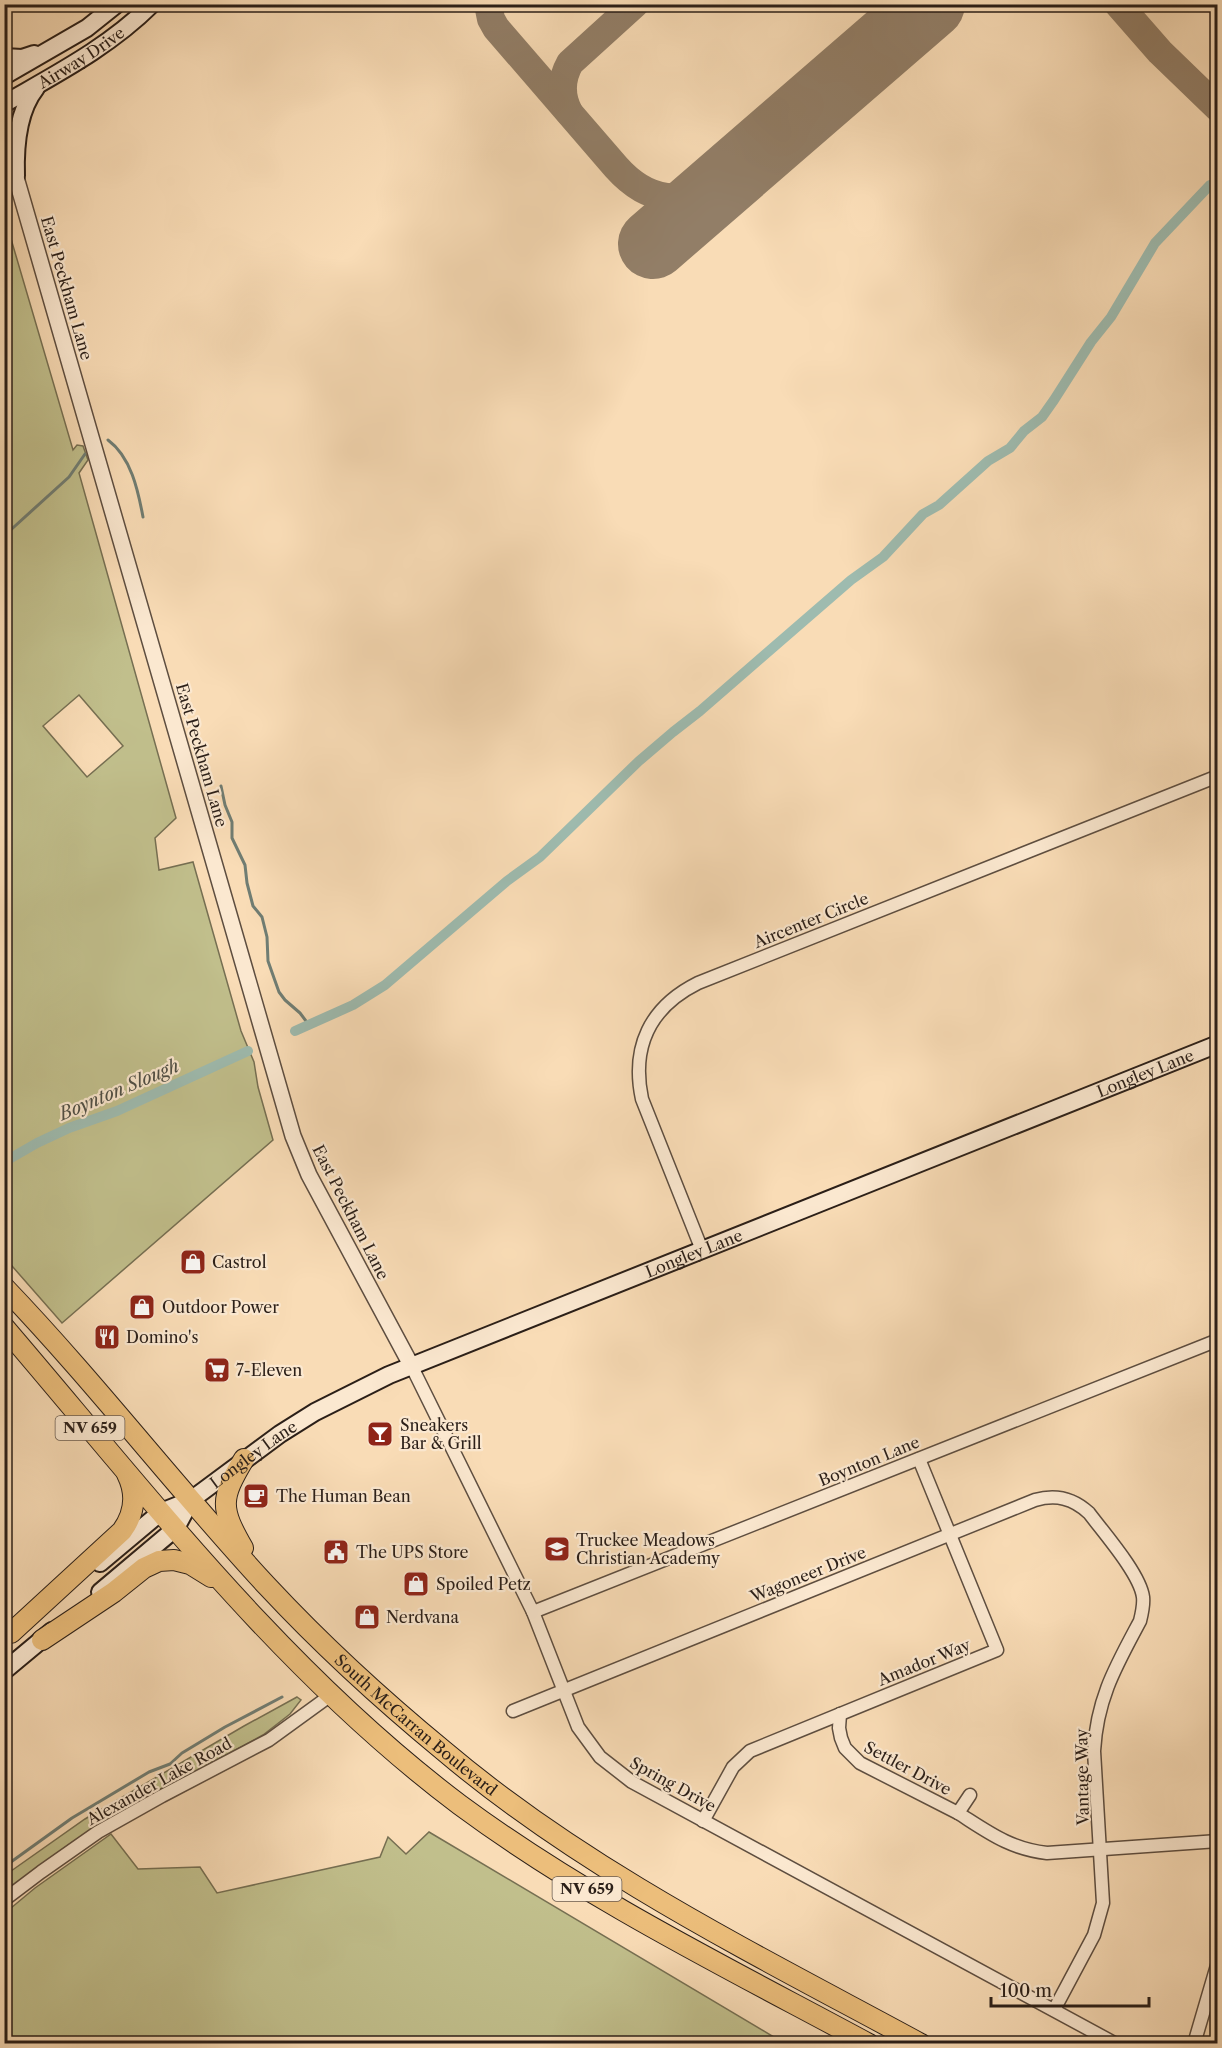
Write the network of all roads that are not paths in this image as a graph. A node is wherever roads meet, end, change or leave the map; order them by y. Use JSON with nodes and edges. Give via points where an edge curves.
{"nodes":[{"id":1,"x":117,"y":4,"type":"edge"},
{"id":2,"x":152,"y":4,"type":"edge"},
{"id":3,"x":50,"y":51,"type":"junction"},
{"id":4,"x":4,"y":57,"type":"edge"},
{"id":5,"x":4,"y":76,"type":"edge"},
{"id":6,"x":44,"y":81,"type":"junction"},
{"id":7,"x":4,"y":104,"type":"edge"},
{"id":8,"x":4,"y":136,"type":"edge"},
{"id":9,"x":4,"y":162,"type":"edge"},
{"id":10,"x":16,"y":176,"type":"junction"},
{"id":11,"x":1218,"y":776,"type":"edge"},
{"id":12,"x":1218,"y":1044,"type":"edge"},
{"id":13,"x":702,"y":1250,"type":"junction"},
{"id":14,"x":4,"y":1287,"type":"edge"},
{"id":15,"x":4,"y":1327,"type":"edge"},
{"id":16,"x":1218,"y":1340,"type":"edge"},
{"id":17,"x":411,"y":1365,"type":"junction"},
{"id":18,"x":244,"y":1459,"type":"junction"},
{"id":19,"x":919,"y":1459,"type":"junction"},
{"id":20,"x":121,"y":1464,"type":"junction"},
{"id":21,"x":1067,"y":1499,"type":"joint"},
{"id":22,"x":191,"y":1500,"type":"junction"},
{"id":23,"x":161,"y":1512,"type":"junction"},
{"id":24,"x":176,"y":1528,"type":"junction"},
{"id":25,"x":950,"y":1534,"type":"junction"},
{"id":26,"x":269,"y":1588,"type":"junction"},
{"id":27,"x":238,"y":1599,"type":"junction"},
{"id":28,"x":533,"y":1612,"type":"junction"},
{"id":29,"x":8,"y":1636,"type":"edge"},
{"id":30,"x":42,"y":1641,"type":"junction"},
{"id":31,"x":4,"y":1671,"type":"edge"},
{"id":32,"x":564,"y":1690,"type":"junction"},
{"id":33,"x":331,"y":1695,"type":"junction"},
{"id":34,"x":513,"y":1711,"type":"dead end"},
{"id":35,"x":840,"y":1714,"type":"junction"},
{"id":36,"x":970,"y":1795,"type":"dead end"},
{"id":37,"x":958,"y":1813,"type":"junction"},
{"id":38,"x":704,"y":1821,"type":"junction"},
{"id":39,"x":1218,"y":1841,"type":"edge"},
{"id":40,"x":1101,"y":1850,"type":"junction"},
{"id":41,"x":4,"y":1900,"type":"edge"},
{"id":42,"x":1218,"y":1962,"type":"edge"},
{"id":43,"x":1054,"y":2010,"type":"junction"},
{"id":44,"x":869,"y":2043,"type":"edge"},
{"id":45,"x":921,"y":2043,"type":"edge"},
{"id":46,"x":1116,"y":2043,"type":"edge"},
{"id":47,"x":1194,"y":2043,"type":"edge"}],
"edges":[{"from":1,"to":3,"type":"main road"},
{"from":2,"to":6,"type":"main road","name":"Airway Drive","via":[[108,42]]},
{"from":3,"to":4,"type":"main road","via":[[22,58]]},
{"from":3,"to":5,"type":"main road"},
{"from":6,"to":7,"type":"main road","name":"Airway Drive"},
{"from":6,"to":10,"type":"main road","via":[[22,112]]},
{"from":8,"to":10,"type":"street","name":"East Peckham Lane"},
{"from":9,"to":10,"type":"main road"},
{"from":10,"to":17,"type":"street","name":"East Peckham Lane","via":[[293,1136],[309,1175]]},
{"from":11,"to":13,"type":"street","name":"Aircenter Circle","via":[[698,983],[670,1000],[658,1012],[644,1039],[639,1084]]},
{"from":12,"to":13,"type":"main road","name":"Longley Lane"},
{"from":13,"to":17,"type":"main road","name":"Longley Lane"},
{"from":14,"to":22,"type":"main road","name":"South McCarran Boulevard","number":"NV 659"},
{"from":15,"to":20,"type":"main road","name":"South McCarran Boulevard","number":"NV 659"},
{"from":16,"to":19,"type":"street","name":"Boynton Lane"},
{"from":17,"to":18,"type":"main road","name":"Longley Lane","via":[[315,1412]]},
{"from":17,"to":28,"type":"street","name":"Spring Drive"},
{"from":18,"to":22,"type":"main road","name":"Longley Lane"},
{"from":18,"to":26,"type":"main road","via":[[229,1484],[226,1514]]},
{"from":19,"to":25,"type":"street","name":"Amador Way"},
{"from":19,"to":28,"type":"street","name":"Boynton Lane"},
{"from":20,"to":23,"type":"main road","name":"South McCarran Boulevard","number":"NV 659"},
{"from":20,"to":29,"type":"main road","via":[[132,1487],[133,1507],[128,1522]]},
{"from":21,"to":25,"type":"street","name":"Wagoneer Drive","via":[[1035,1500]]},
{"from":21,"to":40,"type":"street","name":"Vantage Way","via":[[1089,1513],[1135,1576],[1143,1597],[1140,1621],[1113,1672],[1099,1711],[1094,1751]]},
{"from":22,"to":23,"type":"main road","name":"Longley Lane"},
{"from":22,"to":24,"type":"main road","name":"Longley Lane"},
{"from":22,"to":26,"type":"main road","name":"South McCarran Boulevard","number":"NV 659"},
{"from":23,"to":24,"type":"main road","name":"South McCarran Boulevard","number":"NV 659"},
{"from":23,"to":29,"type":"main road","name":"Longley Lane"},
{"from":24,"to":27,"type":"main road","name":"South McCarran Boulevard","number":"NV 659"},
{"from":24,"to":30,"type":"main road","name":"Longley Lane"},
{"from":25,"to":32,"type":"street","name":"Wagoneer Drive"},
{"from":25,"to":35,"type":"street","name":"Amador Way","via":[[997,1650]]},
{"from":26,"to":45,"type":"main road","name":"South McCarran Boulevard","number":"NV 659","via":[[429,1738],[529,1817],[643,1891]]},
{"from":27,"to":30,"type":"main road","via":[[190,1564],[159,1561]]},
{"from":27,"to":33,"type":"main road","name":"South McCarran Boulevard","number":"NV 659"},
{"from":28,"to":32,"type":"street","name":"Spring Drive"},
{"from":30,"to":31,"type":"main road","name":"Longley Lane"},
{"from":32,"to":34,"type":"street","name":"Wagoneer Drive"},
{"from":32,"to":38,"type":"street","name":"Spring Drive","via":[[578,1727],[600,1757],[632,1782]]},
{"from":33,"to":41,"type":"street","name":"Alexander Lake Road","via":[[268,1740],[98,1833]]},
{"from":33,"to":44,"type":"main road","name":"South McCarran Boulevard","number":"NV 659","via":[[408,1764],[520,1846],[610,1903]]},
{"from":35,"to":37,"type":"street","name":"Settler Drive","via":[[839,1728],[845,1748],[860,1763]]},
{"from":35,"to":38,"type":"street","name":"Amador Way","via":[[741,1758]]},
{"from":36,"to":37,"type":"street","name":"Settler Drive"},
{"from":37,"to":40,"type":"street","name":"Settler Drive","via":[[1003,1841],[1031,1851]]},
{"from":38,"to":43,"type":"street","name":"Spring Drive"},
{"from":39,"to":40,"type":"street","name":"Settler Drive"},
{"from":40,"to":43,"type":"street","name":"Vantage Way","via":[[1100,1918]]},
{"from":42,"to":47,"type":"street"},
{"from":43,"to":46,"type":"street","name":"Spring Drive"}]}
